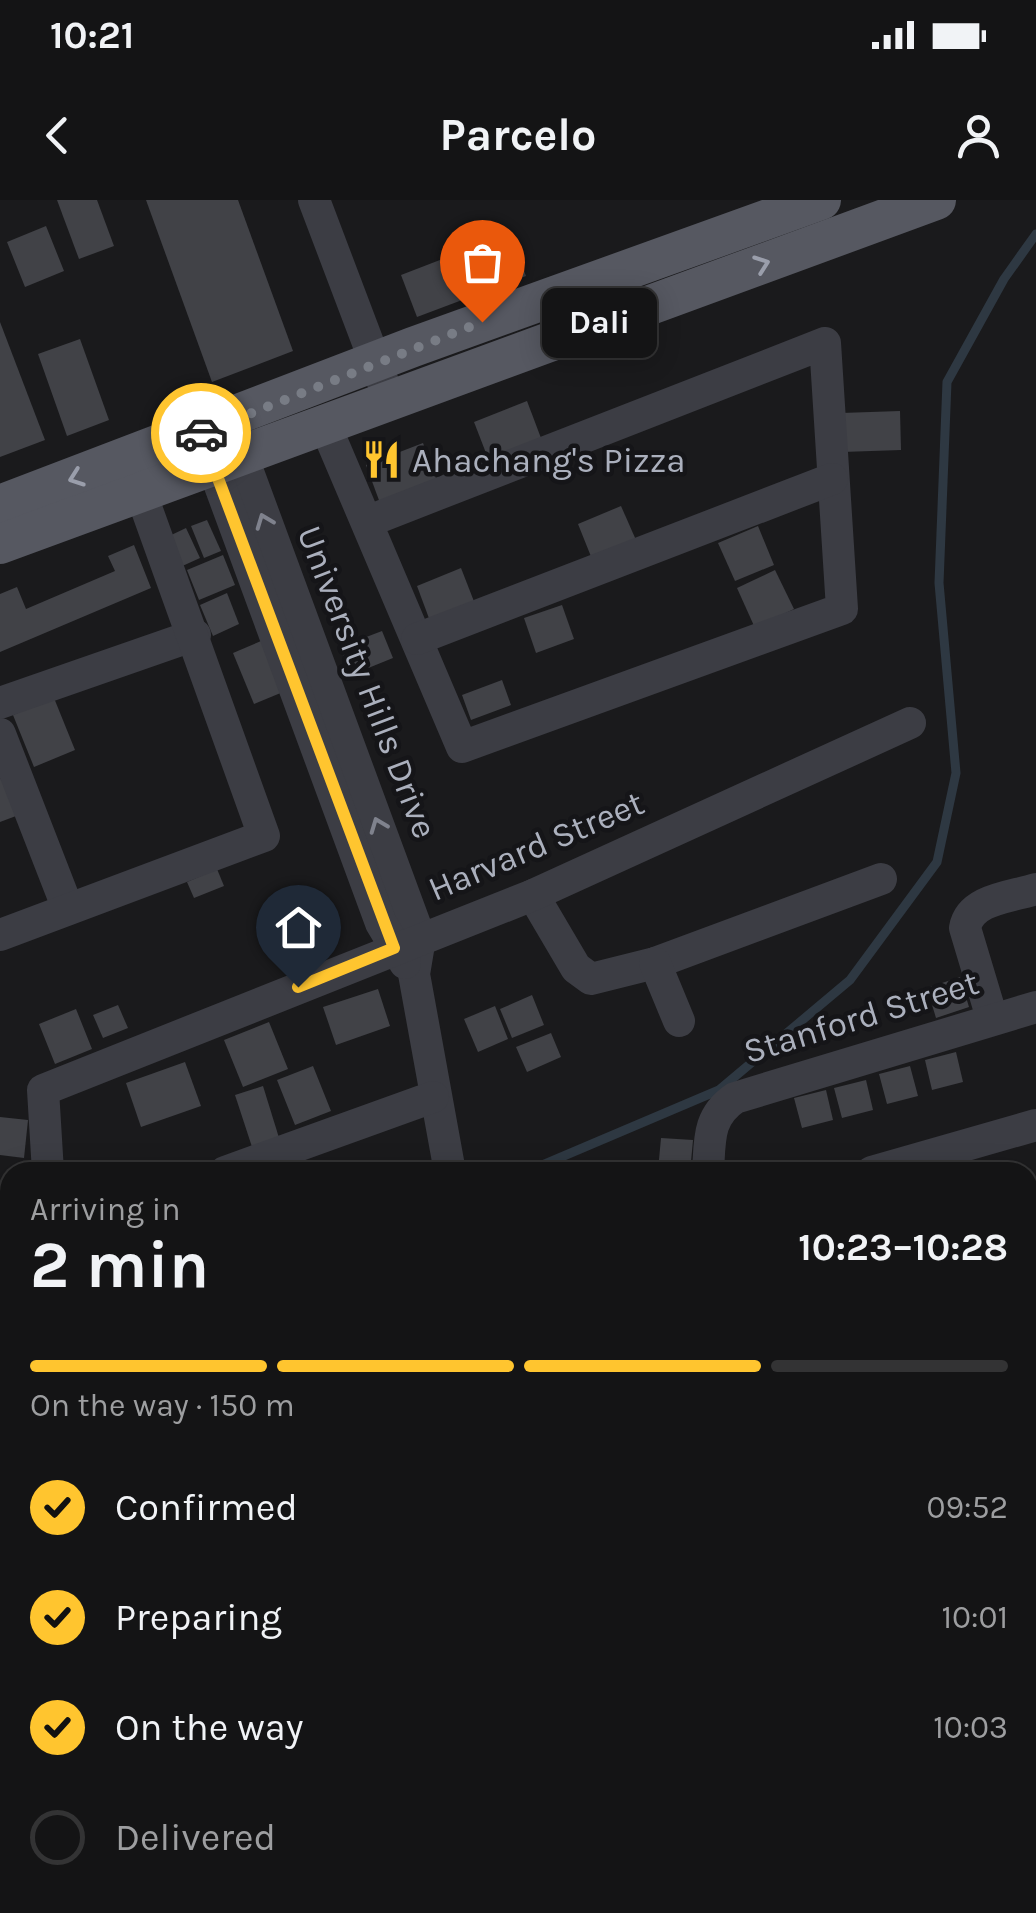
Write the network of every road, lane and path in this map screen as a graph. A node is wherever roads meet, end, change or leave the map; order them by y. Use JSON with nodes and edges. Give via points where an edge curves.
{"nodes":[{"id":1,"x":314,"y":200,"type":"edge"},
{"id":2,"x":821,"y":200,"type":"edge"},
{"id":3,"x":936,"y":200,"type":"edge"},
{"id":4,"x":382,"y":380,"type":"junction"},
{"id":5,"x":325,"y":425,"type":"junction"},
{"id":6,"x":220,"y":442,"type":"junction"},
{"id":7,"x":134,"y":475,"type":"junction"},
{"id":8,"x":832,"y":479,"type":"junction"},
{"id":9,"x":0,"y":505,"type":"edge"},
{"id":10,"x":369,"y":520,"type":"junction"},
{"id":11,"x":0,"y":544,"type":"edge"},
{"id":12,"x":195,"y":635,"type":"junction"},
{"id":13,"x":416,"y":639,"type":"junction"},
{"id":14,"x":0,"y":703,"type":"edge"},
{"id":15,"x":910,"y":723,"type":"dead end"},
{"id":16,"x":0,"y":734,"type":"edge"},
{"id":17,"x":880,"y":879,"type":"dead end"},
{"id":18,"x":1036,"y":889,"type":"edge"},
{"id":19,"x":533,"y":895,"type":"junction"},
{"id":20,"x":68,"y":910,"type":"junction"},
{"id":21,"x":0,"y":934,"type":"edge"},
{"id":22,"x":409,"y":954,"type":"junction"},
{"id":23,"x":656,"y":963,"type":"junction"},
{"id":24,"x":1036,"y":1007,"type":"edge"},
{"id":25,"x":992,"y":1018,"type":"junction"},
{"id":26,"x":678,"y":1021,"type":"dead end"},
{"id":27,"x":433,"y":1097,"type":"junction"},
{"id":28,"x":1036,"y":1125,"type":"edge"},
{"id":29,"x":47,"y":1162,"type":"edge"},
{"id":30,"x":253,"y":1162,"type":"edge"},
{"id":31,"x":448,"y":1162,"type":"edge"},
{"id":32,"x":709,"y":1162,"type":"edge"},
{"id":33,"x":907,"y":1162,"type":"edge"}],
"edges":[{"from":1,"to":4,"type":"street"},
{"from":2,"to":4,"type":"main road"},
{"from":4,"to":3,"type":"main road","one_way":true},
{"from":4,"to":5,"type":"main road"},
{"from":4,"to":6,"type":"main road"},
{"from":5,"to":6,"type":"main road"},
{"from":5,"to":10,"type":"street"},
{"from":6,"to":7,"type":"main road"},
{"from":6,"to":22,"type":"street","name":"University Hills Drive"},
{"from":7,"to":9,"type":"main road","one_way":true},
{"from":7,"to":11,"type":"main road"},
{"from":7,"to":12,"type":"street"},
{"from":8,"to":10,"type":"street","via":[[826,343]]},
{"from":8,"to":13,"type":"street"},
{"from":8,"to":13,"type":"street","via":[[842,610],[462,747]]},
{"from":10,"to":13,"type":"street"},
{"from":12,"to":14,"type":"street"},
{"from":12,"to":20,"type":"street","via":[[264,836]]},
{"from":15,"to":19,"type":"street","name":"Harvard Street"},
{"from":16,"to":20,"type":"street"},
{"from":17,"to":23,"type":"street"},
{"from":18,"to":25,"type":"street","via":[[975,907],[967,916]]},
{"from":19,"to":22,"type":"street","name":"Harvard Street"},
{"from":19,"to":23,"type":"street","via":[[582,976]]},
{"from":20,"to":21,"type":"street"},
{"from":22,"to":27,"type":"street","name":"University Hills Drive"},
{"from":22,"to":29,"type":"street","name":"Harvard Street","via":[[42,1090]]},
{"from":23,"to":26,"type":"street"},
{"from":24,"to":25,"type":"street","name":"Stanford Street"},
{"from":25,"to":32,"type":"street","name":"Stanford Street","via":[[735,1098],[718,1109]]},
{"from":27,"to":30,"type":"street"},
{"from":27,"to":31,"type":"street","name":"University Hills Drive"},
{"from":28,"to":33,"type":"street"}]}
